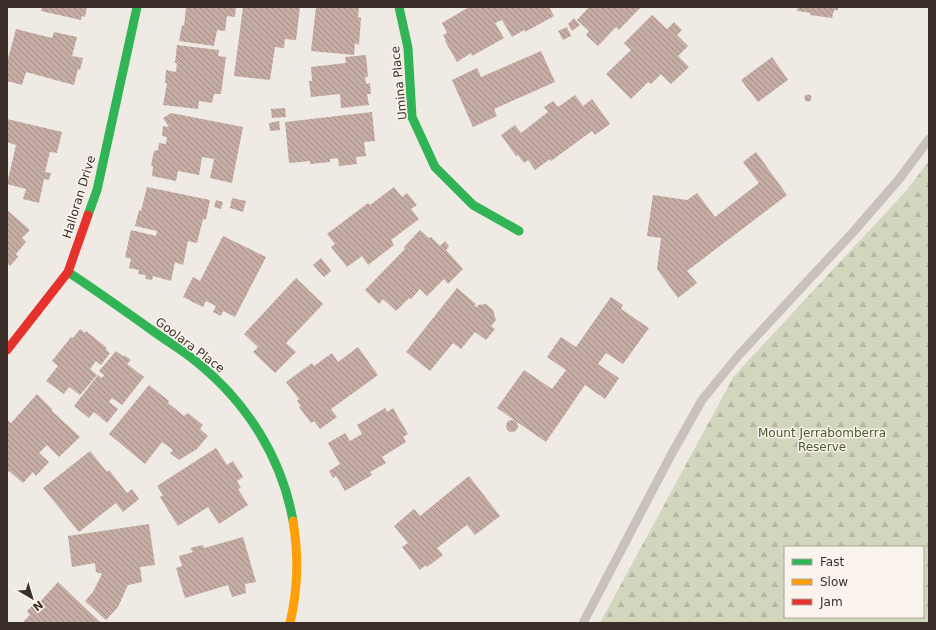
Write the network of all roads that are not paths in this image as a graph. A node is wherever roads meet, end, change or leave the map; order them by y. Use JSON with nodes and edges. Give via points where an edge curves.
{"nodes":[{"id":1,"x":138,"y":7,"type":"edge"},
{"id":2,"x":399,"y":7,"type":"edge"},
{"id":3,"x":929,"y":138,"type":"edge"},
{"id":4,"x":519,"y":231,"type":"dead end"},
{"id":5,"x":68,"y":272,"type":"junction"},
{"id":6,"x":7,"y":350,"type":"edge"},
{"id":7,"x":290,"y":623,"type":"edge"},
{"id":8,"x":583,"y":623,"type":"edge"}],
"edges":[{"from":1,"to":5,"type":"street","name":"Halloran Drive","via":[[96,190]]},
{"from":2,"to":4,"type":"street","name":"Umina Place","via":[[408,48],[412,117],[435,167],[473,205]]},
{"from":3,"to":8,"type":"lane","via":[[900,178],[855,230],[738,356],[702,400]]},
{"from":5,"to":6,"type":"street","name":"Halloran Drive"},
{"from":5,"to":7,"type":"street","name":"Goolara Place","via":[[203,367],[231,392],[257,427],[285,485],[298,547],[297,586]]}]}
